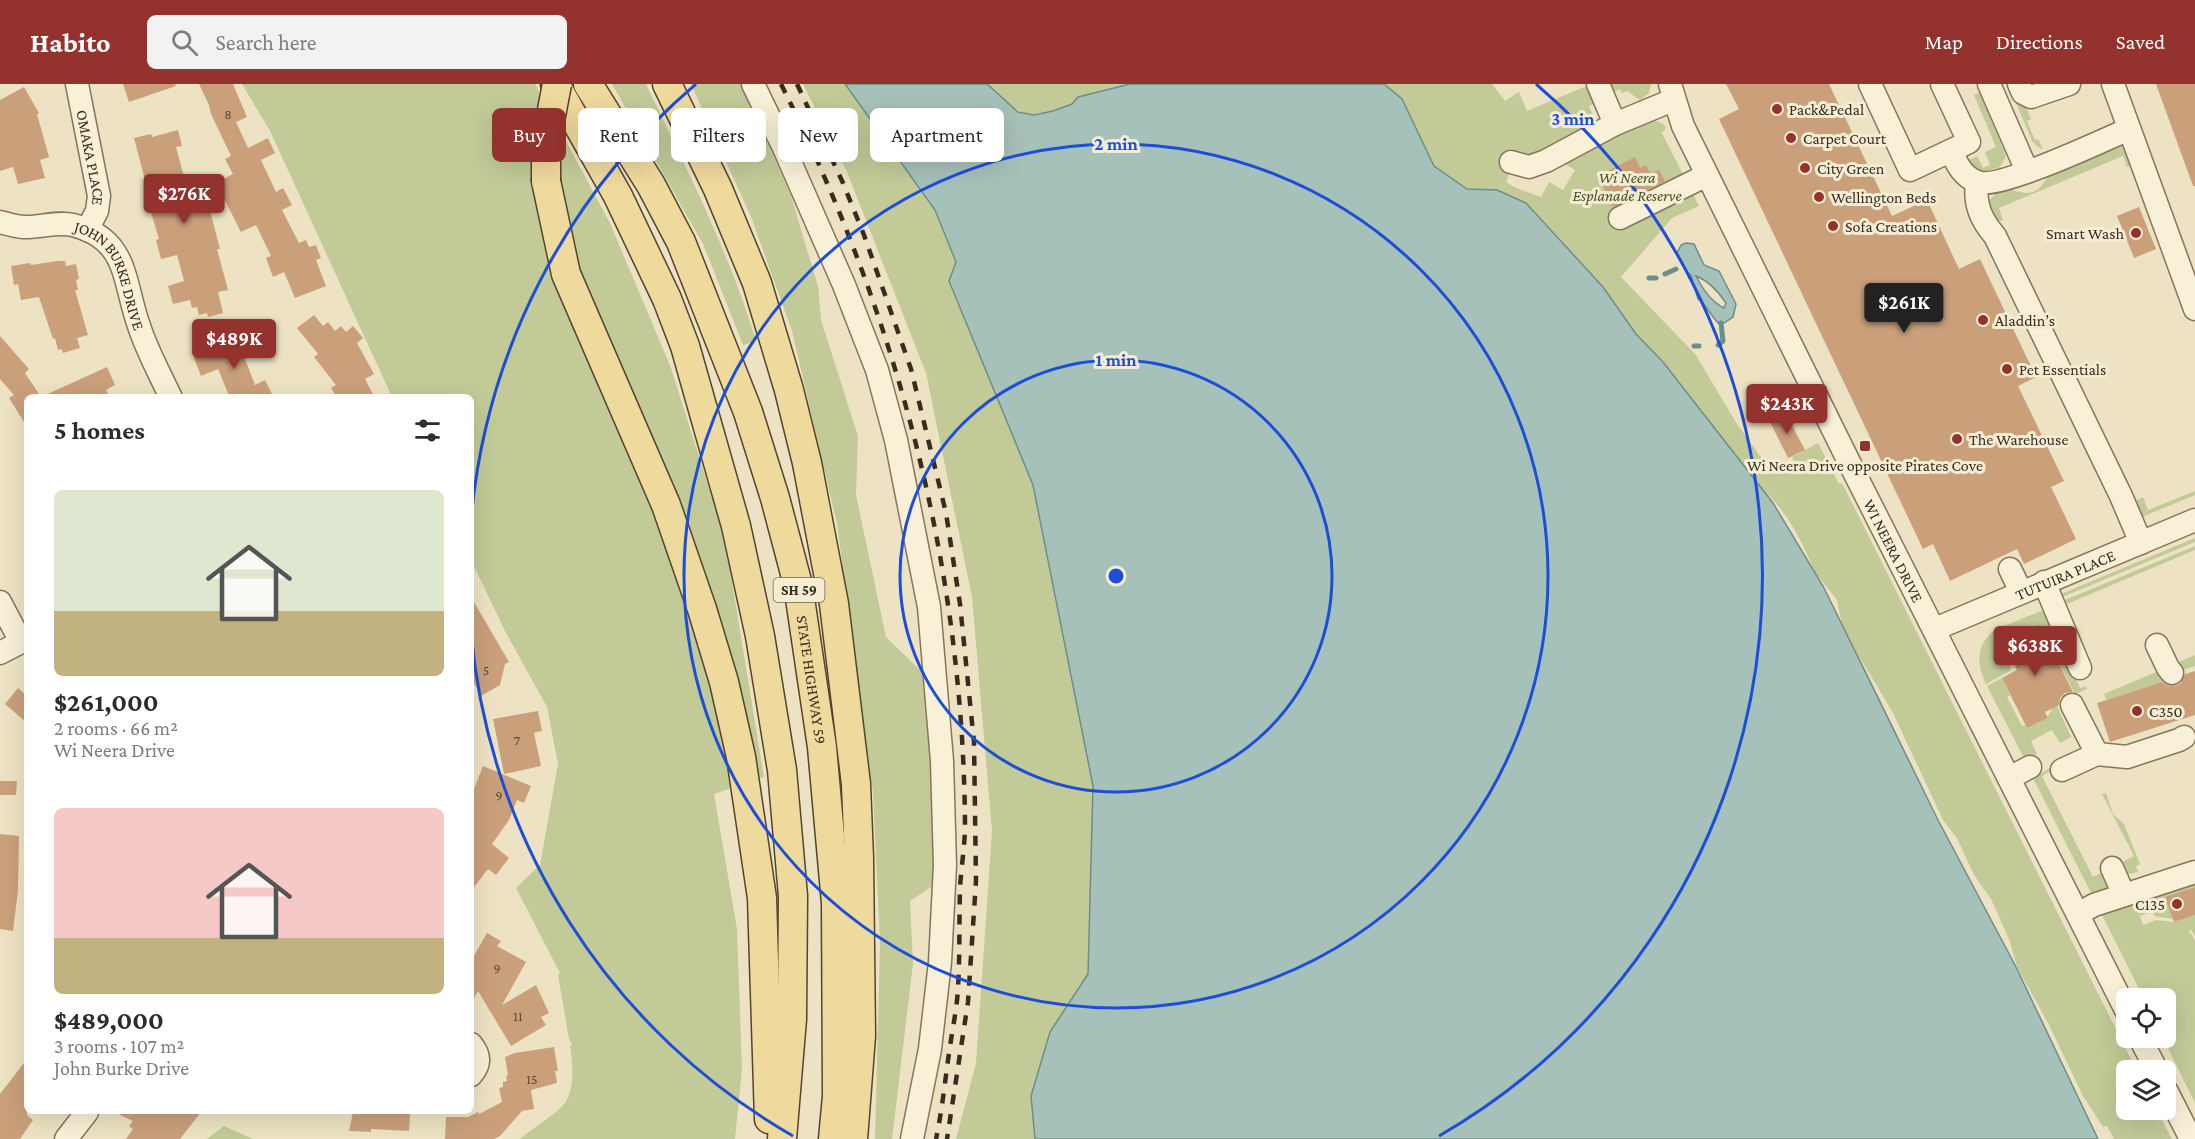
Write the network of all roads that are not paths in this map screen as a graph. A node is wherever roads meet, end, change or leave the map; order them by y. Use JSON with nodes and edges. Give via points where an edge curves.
{"nodes":[{"id":1,"x":77,"y":84,"type":"edge"},
{"id":2,"x":556,"y":84,"type":"edge"},
{"id":3,"x":588,"y":84,"type":"edge"},
{"id":4,"x":667,"y":84,"type":"edge"},
{"id":5,"x":753,"y":84,"type":"edge"},
{"id":6,"x":1598,"y":84,"type":"edge"},
{"id":7,"x":1870,"y":84,"type":"edge"},
{"id":8,"x":1942,"y":84,"type":"edge"},
{"id":9,"x":1989,"y":84,"type":"edge"},
{"id":10,"x":2019,"y":84,"type":"edge"},
{"id":11,"x":2069,"y":84,"type":"edge"},
{"id":12,"x":2113,"y":84,"type":"edge"},
{"id":13,"x":1671,"y":92,"type":"edge"},
{"id":14,"x":1615,"y":124,"type":"junction"},
{"id":15,"x":2129,"y":129,"type":"junction"},
{"id":16,"x":1951,"y":151,"type":"junction"},
{"id":17,"x":1511,"y":162,"type":"dead end"},
{"id":18,"x":2027,"y":171,"type":"junction"},
{"id":19,"x":1707,"y":175,"type":"junction"},
{"id":20,"x":1977,"y":182,"type":"junction"},
{"id":21,"x":1620,"y":218,"type":"dead end"},
{"id":22,"x":0,"y":222,"type":"edge"},
{"id":23,"x":87,"y":230,"type":"junction"},
{"id":24,"x":2195,"y":309,"type":"edge"},
{"id":25,"x":169,"y":394,"type":"edge"},
{"id":26,"x":2195,"y":520,"type":"edge"},
{"id":27,"x":2141,"y":543,"type":"junction"},
{"id":28,"x":2010,"y":568,"type":"dead end"},
{"id":29,"x":2044,"y":582,"type":"junction"},
{"id":30,"x":2021,"y":592,"type":"junction"},
{"id":31,"x":0,"y":602,"type":"edge"},
{"id":32,"x":1935,"y":629,"type":"junction"},
{"id":33,"x":24,"y":640,"type":"edge"},
{"id":34,"x":2157,"y":645,"type":"dead end"},
{"id":35,"x":0,"y":653,"type":"edge"},
{"id":36,"x":2080,"y":668,"type":"dead end"},
{"id":37,"x":2172,"y":673,"type":"dead end"},
{"id":38,"x":2072,"y":705,"type":"dead end"},
{"id":39,"x":2184,"y":736,"type":"dead end"},
{"id":40,"x":2097,"y":754,"type":"junction"},
{"id":41,"x":2030,"y":767,"type":"dead end"},
{"id":42,"x":2062,"y":770,"type":"dead end"},
{"id":43,"x":2009,"y":778,"type":"junction"},
{"id":44,"x":2112,"y":868,"type":"dead end"},
{"id":45,"x":2195,"y":872,"type":"edge"},
{"id":46,"x":2124,"y":895,"type":"junction"},
{"id":47,"x":2078,"y":914,"type":"junction"},
{"id":48,"x":2116,"y":990,"type":"edge"},
{"id":49,"x":474,"y":1049,"type":"edge"},
{"id":50,"x":474,"y":1071,"type":"edge"},
{"id":51,"x":2176,"y":1110,"type":"edge"},
{"id":52,"x":85,"y":1114,"type":"edge"},
{"id":53,"x":66,"y":1139,"type":"edge"},
{"id":54,"x":769,"y":1139,"type":"edge"},
{"id":55,"x":782,"y":1139,"type":"edge"},
{"id":56,"x":832,"y":1139,"type":"edge"},
{"id":57,"x":853,"y":1139,"type":"edge"},
{"id":58,"x":912,"y":1139,"type":"edge"},
{"id":59,"x":2191,"y":1139,"type":"edge"}],
"edges":[{"from":1,"to":23,"type":"street","name":"OMAKA PLACE","via":[[99,196]]},
{"from":2,"to":54,"type":"main road","bridge":true,"via":[[546,142],[546,181],[566,274],[666,505],[724,682],[741,757],[762,898]]},
{"from":2,"to":55,"type":"main road","number":"SH 59","via":[[618,196],[667,299],[685,346],[739,537],[782,770],[793,896],[792,1019]]},
{"from":3,"to":56,"type":"main road","name":"STATE HIGHWAY 59","number":"SH 59","via":[[651,185],[681,242],[748,412],[798,585],[822,747],[836,903],[837,1096]]},
{"from":4,"to":57,"type":"main road","via":[[730,216],[757,284],[807,463],[834,604],[855,773],[859,858],[861,1036]]},
{"from":5,"to":58,"type":"street","via":[[844,285],[877,370],[896,440],[929,607],[942,761],[945,865],[930,1049]]},
{"from":6,"to":14,"type":"street"},
{"from":7,"to":16,"type":"street","via":[[1910,170]]},
{"from":8,"to":16,"type":"street","via":[[1969,142]]},
{"from":9,"to":18,"type":"street"},
{"from":10,"to":11,"type":"street","via":[[2022,93],[2031,98]]},
{"from":12,"to":15,"type":"street"},
{"from":13,"to":14,"type":"street"},
{"from":13,"to":19,"type":"street","name":"WI NEERA DRIVE"},
{"from":14,"to":17,"type":"street","via":[[1546,161],[1529,166]]},
{"from":15,"to":18,"type":"street"},
{"from":15,"to":24,"type":"street"},
{"from":16,"to":20,"type":"street","via":[[1960,171]]},
{"from":18,"to":20,"type":"street","via":[[1992,183]]},
{"from":19,"to":21,"type":"street"},
{"from":19,"to":32,"type":"street","name":"WI NEERA DRIVE"},
{"from":20,"to":27,"type":"street","via":[[1977,207],[1995,236]]},
{"from":22,"to":23,"type":"street","name":"JOHN BURKE DRIVE","via":[[23,227],[63,223]]},
{"from":23,"to":25,"type":"street","name":"JOHN BURKE DRIVE","via":[[109,243],[122,263],[138,324]]},
{"from":26,"to":27,"type":"street","name":"TUTUIRA PLACE"},
{"from":27,"to":29,"type":"street","name":"TUTUIRA PLACE"},
{"from":28,"to":30,"type":"street"},
{"from":29,"to":30,"type":"street","name":"TUTUIRA PLACE"},
{"from":29,"to":36,"type":"street"},
{"from":30,"to":32,"type":"street","name":"TUTUIRA PLACE"},
{"from":31,"to":33,"type":"street"},
{"from":32,"to":43,"type":"street","name":"WI NEERA DRIVE"},
{"from":33,"to":35,"type":"street"},
{"from":34,"to":37,"type":"street"},
{"from":38,"to":40,"type":"street"},
{"from":39,"to":40,"type":"street","via":[[2127,757]]},
{"from":40,"to":42,"type":"street"},
{"from":41,"to":43,"type":"street"},
{"from":43,"to":47,"type":"street","name":"WI NEERA DRIVE"},
{"from":44,"to":46,"type":"street"},
{"from":45,"to":46,"type":"street"},
{"from":46,"to":47,"type":"street"},
{"from":47,"to":48,"type":"street","name":"WI NEERA DRIVE"},
{"from":49,"to":50,"type":"street","via":[[479,1058]]},
{"from":51,"to":59,"type":"street"},
{"from":52,"to":53,"type":"street"}]}
